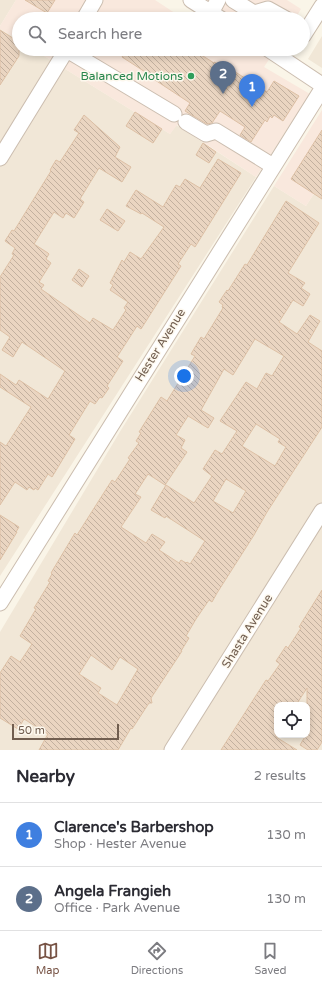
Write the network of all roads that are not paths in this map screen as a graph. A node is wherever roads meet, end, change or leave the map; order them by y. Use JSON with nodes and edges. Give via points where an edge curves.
{"nodes":[{"id":1,"x":95,"y":0,"type":"edge"},
{"id":2,"x":191,"y":0,"type":"edge"},
{"id":3,"x":233,"y":0,"type":"edge"},
{"id":4,"x":322,"y":6,"type":"edge"},
{"id":5,"x":216,"y":11,"type":"edge"},
{"id":6,"x":88,"y":12,"type":"edge"},
{"id":7,"x":252,"y":12,"type":"edge"},
{"id":8,"x":257,"y":12,"type":"edge"},
{"id":9,"x":275,"y":12,"type":"edge"},
{"id":10,"x":310,"y":23,"type":"edge"},
{"id":11,"x":63,"y":56,"type":"edge"},
{"id":12,"x":78,"y":56,"type":"edge"},
{"id":13,"x":292,"y":56,"type":"edge"},
{"id":14,"x":322,"y":85,"type":"edge"},
{"id":15,"x":322,"y":88,"type":"edge"},
{"id":16,"x":0,"y":158,"type":"edge"},
{"id":17,"x":273,"y":166,"type":"junction"},
{"id":18,"x":322,"y":511,"type":"edge"},
{"id":19,"x":0,"y":603,"type":"edge"},
{"id":20,"x":172,"y":750,"type":"edge"}],
"edges":[{"from":1,"to":6,"type":"street"},
{"from":2,"to":5,"type":"street"},
{"from":3,"to":7,"type":"street"},
{"from":4,"to":10,"type":"street"},
{"from":8,"to":9,"type":"street","via":[[268,8]]},
{"from":11,"to":16,"type":"street"},
{"from":12,"to":17,"type":"street","via":[[206,134],[216,131]]},
{"from":13,"to":14,"type":"street"},
{"from":15,"to":17,"type":"street","name":"Hester Avenue"},
{"from":17,"to":19,"type":"street","name":"Hester Avenue"},
{"from":18,"to":20,"type":"street","name":"Shasta Avenue"}]}
